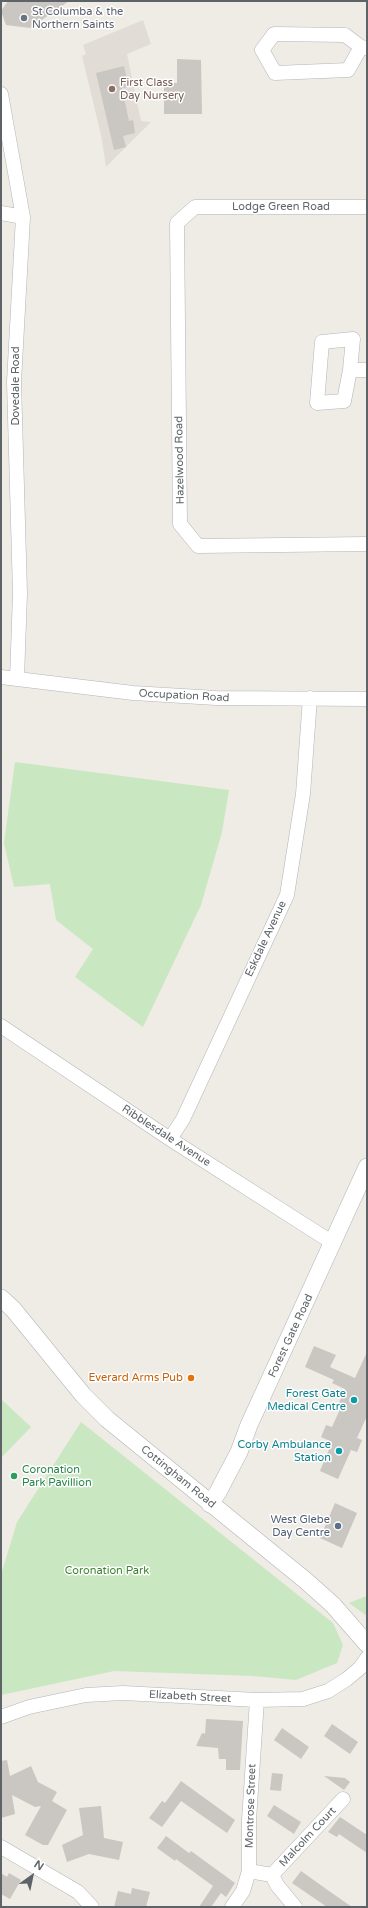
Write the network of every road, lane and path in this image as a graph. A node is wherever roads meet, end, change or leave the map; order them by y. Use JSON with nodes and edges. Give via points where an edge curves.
{"nodes":[{"id":1,"x":364,"y":48,"type":"edge"},
{"id":2,"x":1,"y":94,"type":"edge"},
{"id":3,"x":195,"y":207,"type":"joint"},
{"id":4,"x":367,"y":207,"type":"edge"},
{"id":5,"x":1,"y":213,"type":"edge"},
{"id":6,"x":23,"y":217,"type":"junction"},
{"id":7,"x":350,"y":370,"type":"junction"},
{"id":8,"x":367,"y":370,"type":"edge"},
{"id":9,"x":7,"y":381,"type":"edge"},
{"id":10,"x":367,"y":544,"type":"edge"},
{"id":11,"x":1,"y":677,"type":"edge"},
{"id":12,"x":17,"y":679,"type":"junction"},
{"id":13,"x":310,"y":698,"type":"junction"},
{"id":14,"x":367,"y":699,"type":"edge"},
{"id":15,"x":1,"y":1026,"type":"edge"},
{"id":16,"x":170,"y":1140,"type":"junction"},
{"id":17,"x":367,"y":1167,"type":"edge"},
{"id":18,"x":333,"y":1242,"type":"junction"},
{"id":19,"x":1,"y":1298,"type":"edge"},
{"id":20,"x":210,"y":1504,"type":"junction"},
{"id":21,"x":367,"y":1644,"type":"edge"},
{"id":22,"x":367,"y":1658,"type":"edge"},
{"id":23,"x":257,"y":1700,"type":"junction"},
{"id":24,"x":1,"y":1717,"type":"edge"},
{"id":25,"x":343,"y":1799,"type":"dead end"},
{"id":26,"x":1,"y":1847,"type":"edge"},
{"id":27,"x":249,"y":1871,"type":"junction"},
{"id":28,"x":272,"y":1875,"type":"junction"},
{"id":29,"x":92,"y":1907,"type":"edge"},
{"id":30,"x":232,"y":1907,"type":"edge"},
{"id":31,"x":295,"y":1907,"type":"edge"}],
"edges":[{"from":1,"to":1,"type":"street","via":[[345,35],[274,34],[262,50],[275,73],[348,70]]},
{"from":2,"to":6,"type":"street","name":"Dovedale Road"},
{"from":3,"to":4,"type":"street","name":"Lodge Green Road"},
{"from":3,"to":10,"type":"street","name":"Hazelwood Road","via":[[177,223],[180,524],[198,546]]},
{"from":5,"to":6,"type":"street"},
{"from":6,"to":9,"type":"street","name":"Dovedale Road"},
{"from":7,"to":7,"type":"street","via":[[353,339],[322,342],[317,403],[344,401]]},
{"from":7,"to":8,"type":"street"},
{"from":9,"to":12,"type":"street","name":"Dovedale Road","via":[[20,593]]},
{"from":11,"to":12,"type":"street","name":"Occupation Road"},
{"from":12,"to":13,"type":"street","name":"Occupation Road","via":[[141,694],[216,698]]},
{"from":13,"to":14,"type":"street","name":"Occupation Road"},
{"from":13,"to":16,"type":"street","name":"Eskdale Avenue","via":[[303,794],[287,895],[183,1119]]},
{"from":15,"to":16,"type":"street","name":"Ribblesdale Avenue"},
{"from":16,"to":18,"type":"street","name":"Ribblesdale Avenue"},
{"from":17,"to":18,"type":"street","name":"Forest Gate Road"},
{"from":18,"to":20,"type":"street","name":"Forest Gate Road","via":[[239,1452]]},
{"from":19,"to":20,"type":"street","name":"Cottingham Road","via":[[106,1419]]},
{"from":20,"to":21,"type":"street","name":"Cottingham Road","via":[[305,1580],[333,1605]]},
{"from":22,"to":23,"type":"street","name":"Elizabeth Street","via":[[347,1679],[328,1691],[303,1699]]},
{"from":23,"to":24,"type":"street","name":"Elizabeth Street","via":[[123,1693],[94,1695],[29,1707]]},
{"from":23,"to":27,"type":"street","name":"Montrose Street","via":[[248,1820]]},
{"from":25,"to":28,"type":"street","name":"Malcolm Court"},
{"from":26,"to":29,"type":"street","via":[[78,1892]]},
{"from":27,"to":28,"type":"street","name":"Malcolm Court"},
{"from":27,"to":30,"type":"street","name":"Montrose Street","via":[[243,1891]]},
{"from":28,"to":31,"type":"street","name":"Malcolm Court"}]}
